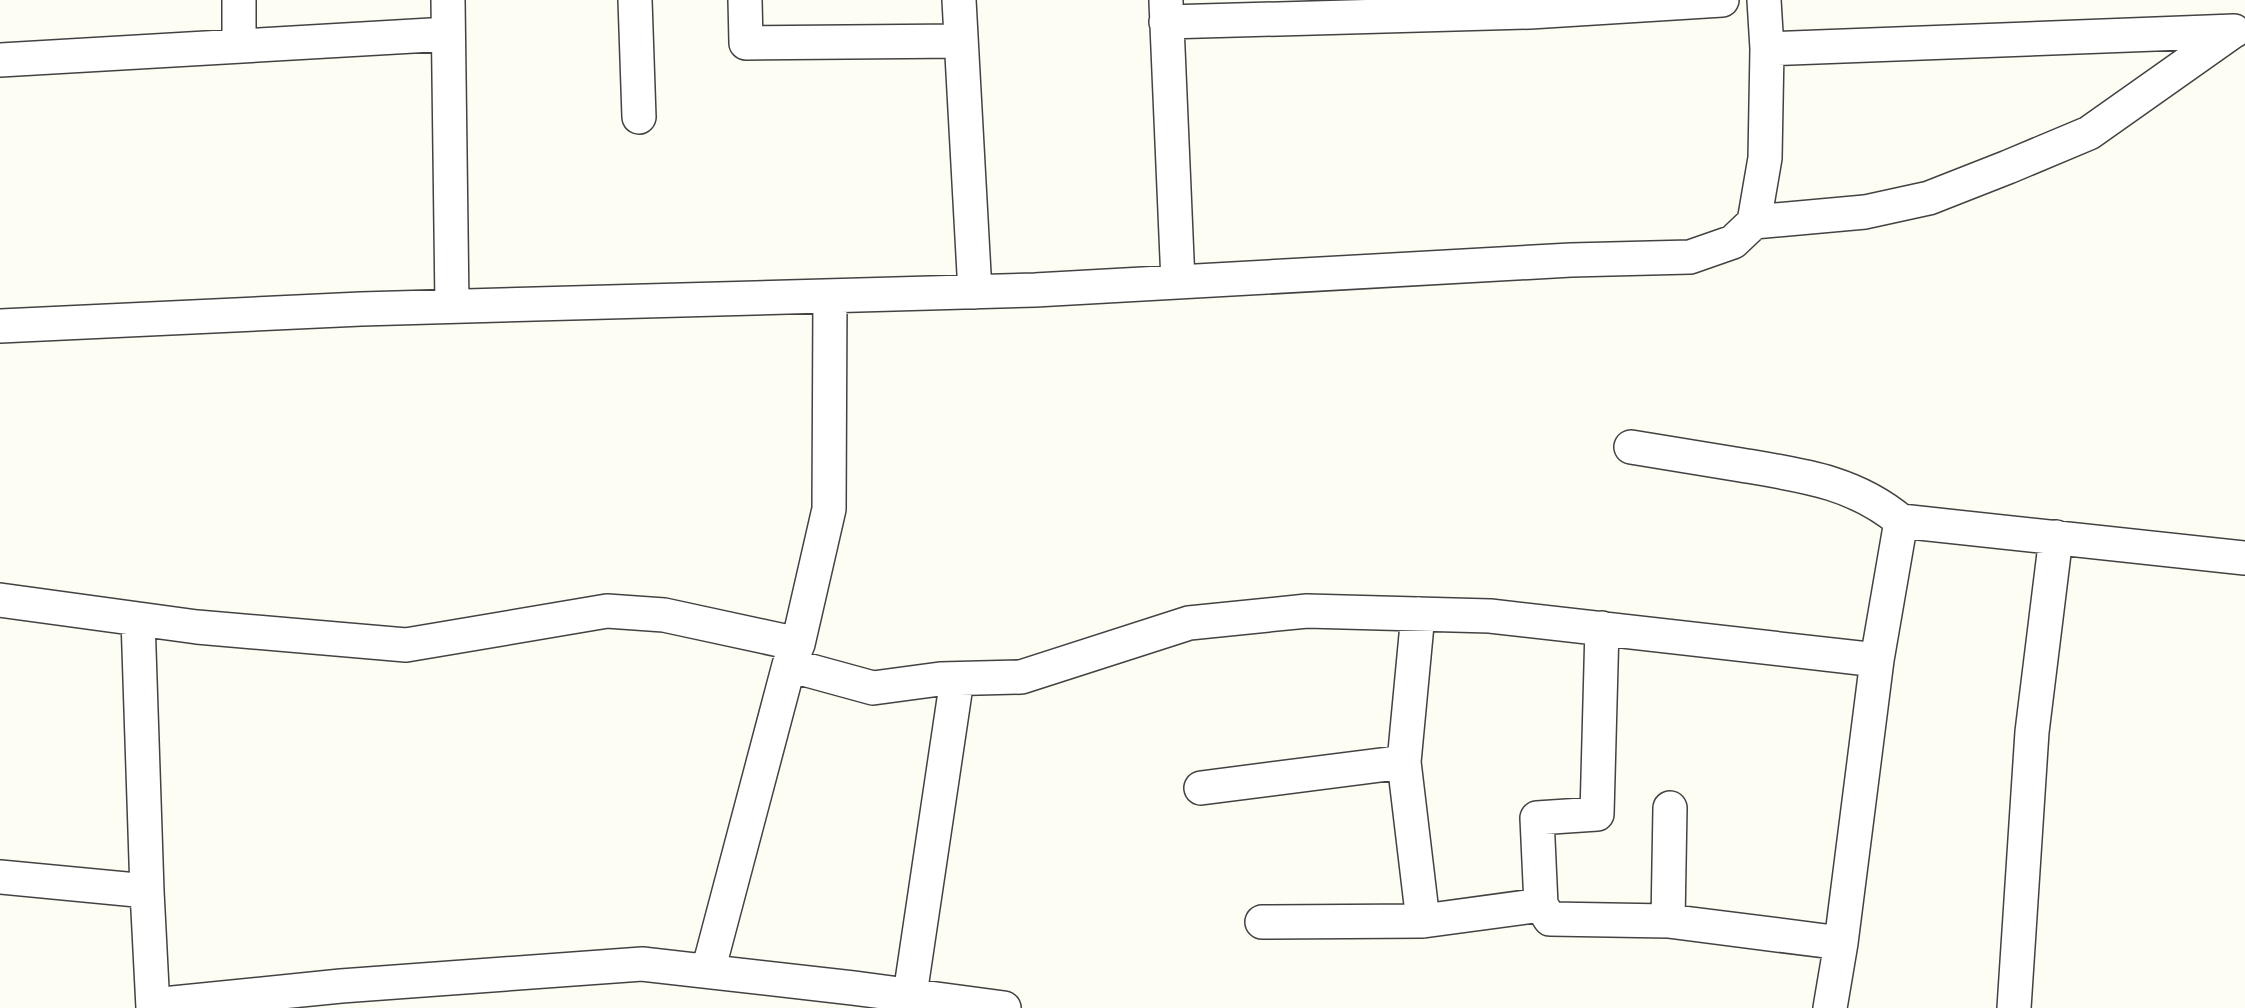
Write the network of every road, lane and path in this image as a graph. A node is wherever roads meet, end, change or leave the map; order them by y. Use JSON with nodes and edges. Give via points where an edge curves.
{"nodes":[{"id":1,"x":239,"y":0,"type":"edge"},
{"id":2,"x":448,"y":0,"type":"edge"},
{"id":3,"x":635,"y":0,"type":"edge"},
{"id":4,"x":745,"y":0,"type":"edge"},
{"id":5,"x":959,"y":0,"type":"edge"},
{"id":6,"x":1722,"y":0,"type":"edge"},
{"id":7,"x":1764,"y":0,"type":"edge"},
{"id":8,"x":1529,"y":6,"type":"edge"},
{"id":9,"x":1166,"y":11,"type":"edge"},
{"id":10,"x":2239,"y":31,"type":"edge"},
{"id":11,"x":448,"y":34,"type":"junction"},
{"id":12,"x":961,"y":41,"type":"junction"},
{"id":13,"x":239,"y":46,"type":"junction"},
{"id":14,"x":1767,"y":49,"type":"junction"},
{"id":15,"x":0,"y":60,"type":"edge"},
{"id":16,"x":639,"y":117,"type":"dead end"},
{"id":17,"x":1754,"y":222,"type":"junction"},
{"id":18,"x":1178,"y":282,"type":"junction"},
{"id":19,"x":975,"y":292,"type":"junction"},
{"id":20,"x":830,"y":296,"type":"junction"},
{"id":21,"x":452,"y":306,"type":"junction"},
{"id":22,"x":0,"y":326,"type":"edge"},
{"id":23,"x":1631,"y":447,"type":"dead end"},
{"id":24,"x":1901,"y":521,"type":"junction"},
{"id":25,"x":2056,"y":537,"type":"junction"},
{"id":26,"x":2245,"y":558,"type":"edge"},
{"id":27,"x":0,"y":600,"type":"edge"},
{"id":28,"x":1418,"y":614,"type":"junction"},
{"id":29,"x":138,"y":619,"type":"junction"},
{"id":30,"x":1602,"y":628,"type":"junction"},
{"id":31,"x":794,"y":654,"type":"junction"},
{"id":32,"x":1878,"y":660,"type":"junction"},
{"id":33,"x":957,"y":679,"type":"junction"},
{"id":34,"x":1404,"y":762,"type":"junction"},
{"id":35,"x":1201,"y":788,"type":"dead end"},
{"id":36,"x":1670,"y":808,"type":"dead end"},
{"id":37,"x":0,"y":877,"type":"edge"},
{"id":38,"x":147,"y":891,"type":"junction"},
{"id":39,"x":1541,"y":905,"type":"junction"},
{"id":40,"x":1423,"y":921,"type":"junction"},
{"id":41,"x":1668,"y":921,"type":"junction"},
{"id":42,"x":1262,"y":922,"type":"dead end"},
{"id":43,"x":1841,"y":943,"type":"junction"},
{"id":44,"x":708,"y":971,"type":"junction"},
{"id":45,"x":909,"y":1002,"type":"edge"},
{"id":46,"x":153,"y":1006,"type":"edge"},
{"id":47,"x":1004,"y":1008,"type":"edge"},
{"id":48,"x":1830,"y":1008,"type":"edge"},
{"id":49,"x":2014,"y":1008,"type":"edge"}],
"edges":[{"from":1,"to":13,"type":"street"},
{"from":2,"to":11,"type":"street"},
{"from":3,"to":16,"type":"street"},
{"from":4,"to":12,"type":"street","via":[[746,43]]},
{"from":5,"to":12,"type":"street"},
{"from":6,"to":8,"type":"street"},
{"from":7,"to":14,"type":"street"},
{"from":8,"to":9,"type":"street"},
{"from":9,"to":18,"type":"street"},
{"from":10,"to":14,"type":"street"},
{"from":10,"to":17,"type":"street","via":[[2090,133],[2008,167],[1929,198],[1865,212]]},
{"from":11,"to":13,"type":"street"},
{"from":11,"to":21,"type":"street"},
{"from":12,"to":19,"type":"street"},
{"from":13,"to":15,"type":"street"},
{"from":14,"to":17,"type":"street","via":[[1766,158]]},
{"from":17,"to":18,"type":"street","via":[[1733,242],[1690,257]]},
{"from":18,"to":19,"type":"street"},
{"from":19,"to":20,"type":"street"},
{"from":20,"to":21,"type":"street"},
{"from":20,"to":31,"type":"street","via":[[829,509]]},
{"from":21,"to":22,"type":"street"},
{"from":23,"to":24,"type":"street","via":[[1803,475],[1872,500]]},
{"from":24,"to":25,"type":"street"},
{"from":24,"to":32,"type":"street"},
{"from":25,"to":26,"type":"street"},
{"from":25,"to":49,"type":"street","via":[[2032,732]]},
{"from":27,"to":29,"type":"street"},
{"from":28,"to":30,"type":"street","via":[[1490,616]]},
{"from":28,"to":33,"type":"street","via":[[1307,611],[1189,623],[1021,677]]},
{"from":28,"to":34,"type":"street"},
{"from":29,"to":31,"type":"street","via":[[406,645],[607,611],[664,615]]},
{"from":29,"to":38,"type":"street"},
{"from":30,"to":32,"type":"street"},
{"from":30,"to":39,"type":"street","via":[[1598,814],[1537,818]]},
{"from":31,"to":33,"type":"street","via":[[873,688]]},
{"from":31,"to":44,"type":"street"},
{"from":32,"to":43,"type":"street"},
{"from":33,"to":45,"type":"street"},
{"from":34,"to":35,"type":"street"},
{"from":34,"to":40,"type":"street"},
{"from":36,"to":41,"type":"street"},
{"from":37,"to":38,"type":"street"},
{"from":38,"to":46,"type":"street"},
{"from":39,"to":40,"type":"street"},
{"from":39,"to":41,"type":"street","via":[[1550,919]]},
{"from":40,"to":42,"type":"street"},
{"from":41,"to":43,"type":"street"},
{"from":43,"to":48,"type":"street"},
{"from":44,"to":45,"type":"street"},
{"from":44,"to":46,"type":"street","via":[[631,964],[353,985]]},
{"from":45,"to":47,"type":"street"}]}
